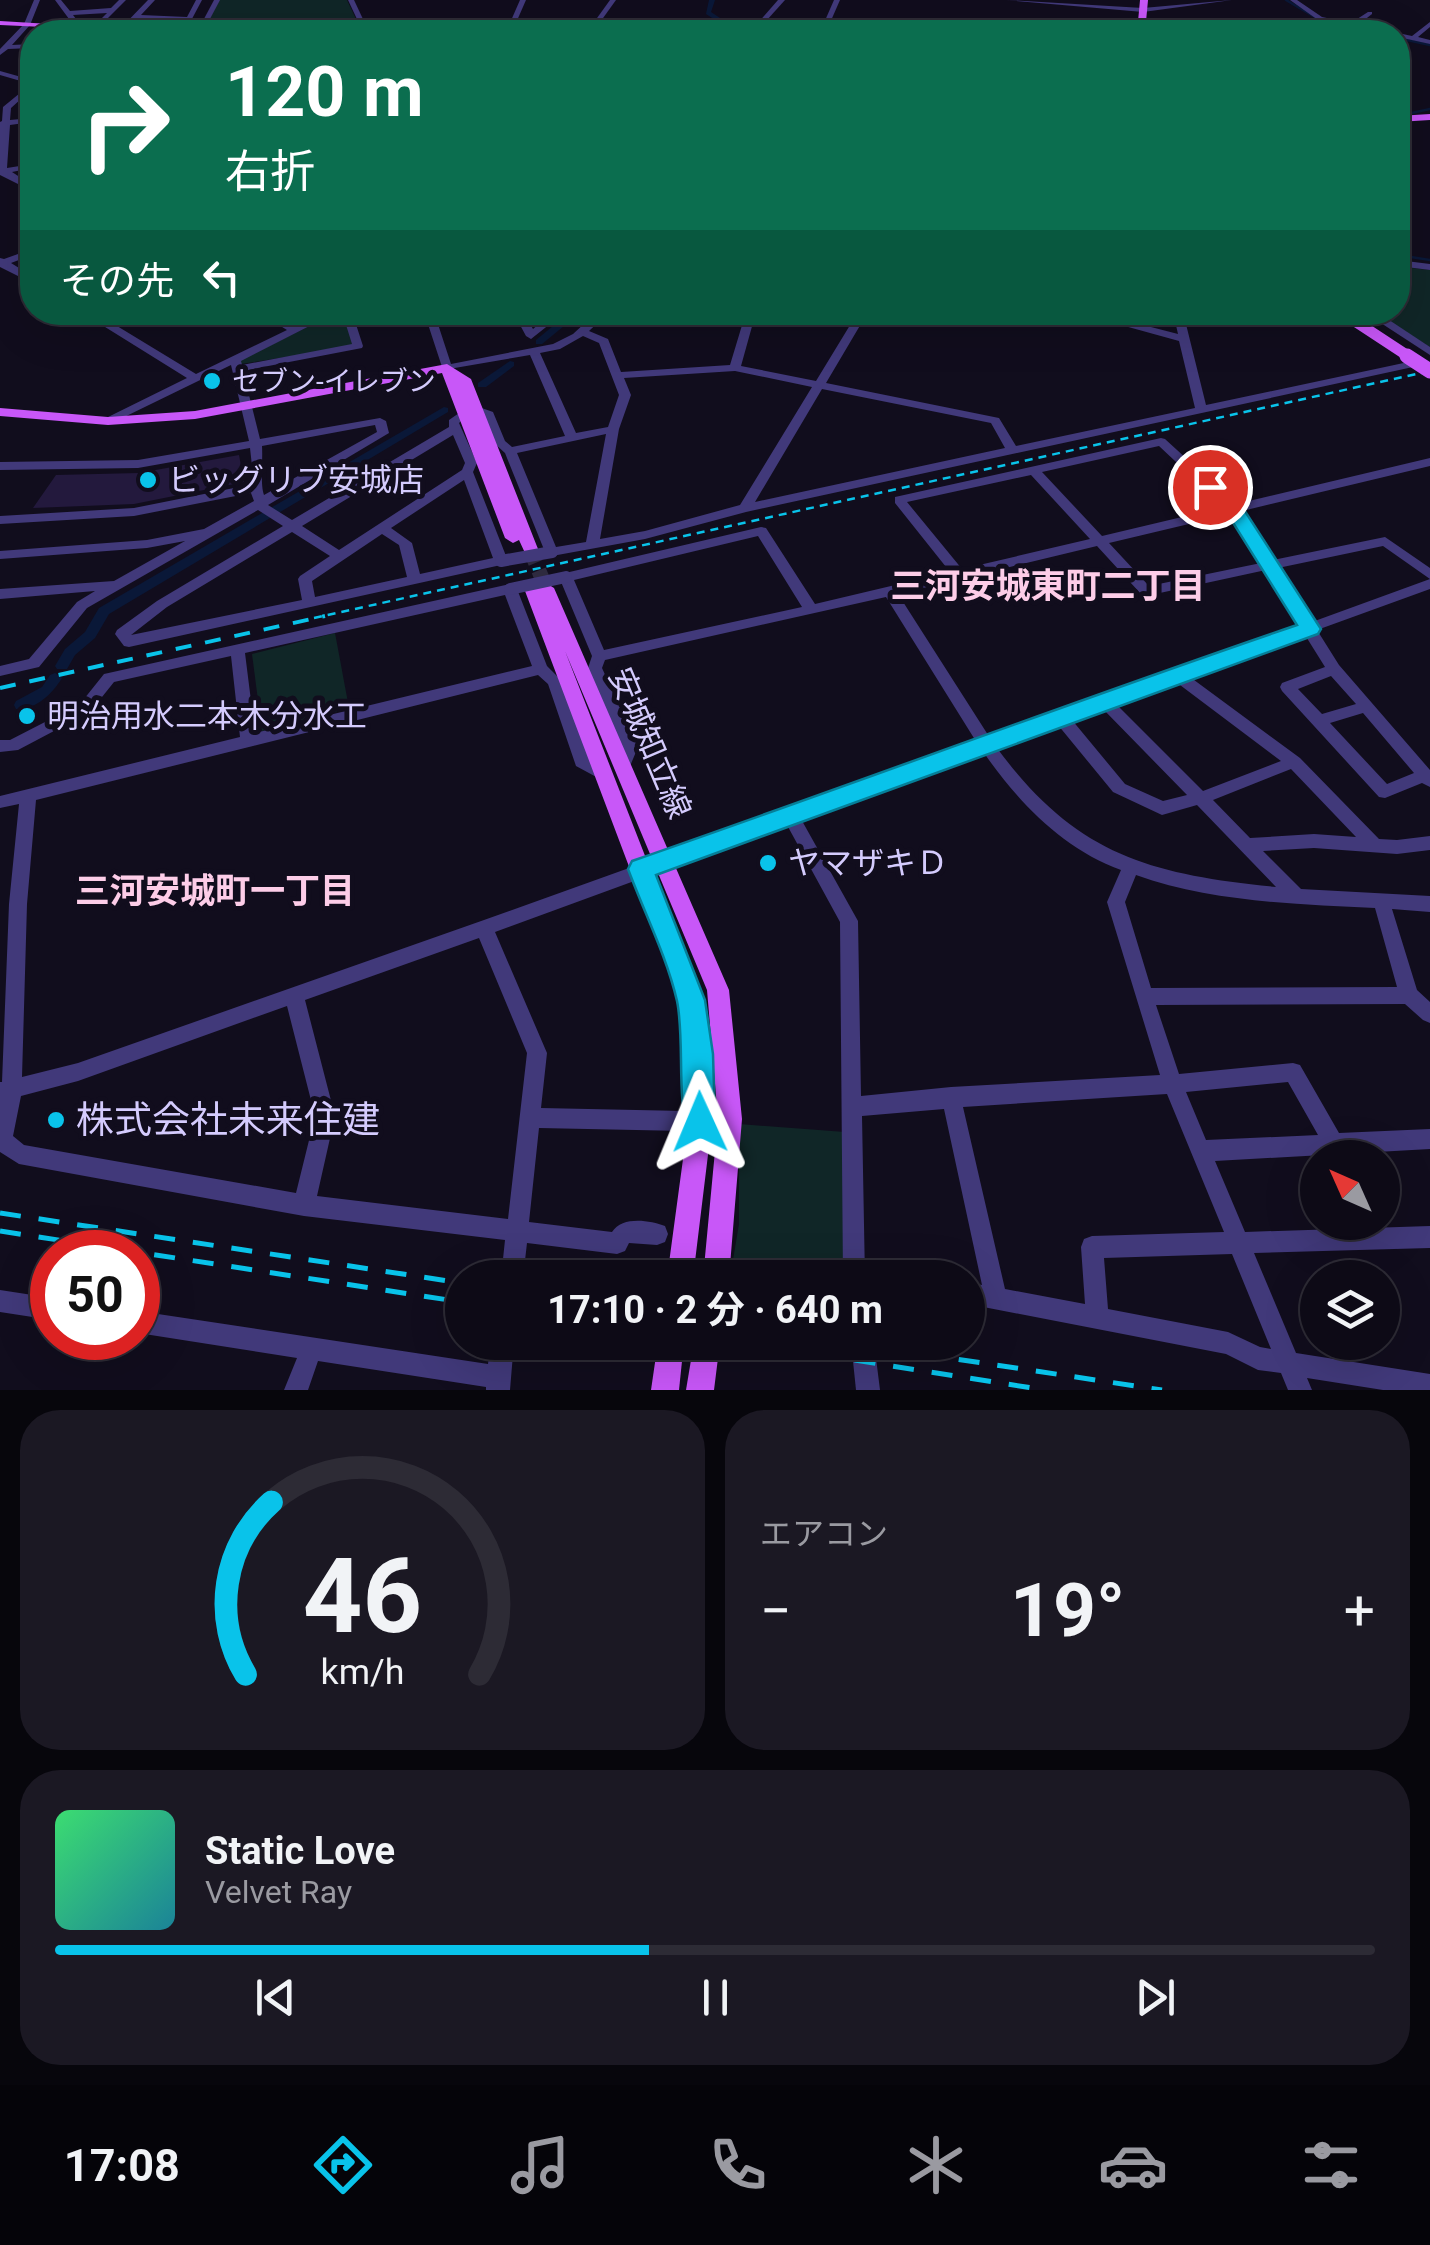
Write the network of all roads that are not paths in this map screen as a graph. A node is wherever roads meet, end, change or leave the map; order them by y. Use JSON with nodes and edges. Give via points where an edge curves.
{"nodes":[{"id":1,"x":58,"y":0,"type":"edge"},
{"id":2,"x":78,"y":0,"type":"edge"},
{"id":3,"x":123,"y":0,"type":"edge"},
{"id":4,"x":152,"y":0,"type":"edge"},
{"id":5,"x":198,"y":0,"type":"edge"},
{"id":6,"x":782,"y":0,"type":"edge"},
{"id":7,"x":1009,"y":0,"type":"edge"},
{"id":8,"x":1230,"y":0,"type":"edge"},
{"id":9,"x":1292,"y":0,"type":"edge"},
{"id":10,"x":1050,"y":2,"type":"edge"},
{"id":11,"x":1078,"y":3,"type":"edge"},
{"id":12,"x":1147,"y":5,"type":"edge"},
{"id":13,"x":115,"y":10,"type":"junction"},
{"id":14,"x":72,"y":12,"type":"junction"},
{"id":15,"x":1370,"y":12,"type":"dead end"},
{"id":16,"x":136,"y":17,"type":"junction"},
{"id":17,"x":189,"y":19,"type":"joint"},
{"id":18,"x":75,"y":20,"type":"edge"},
{"id":19,"x":104,"y":20,"type":"edge"},
{"id":20,"x":133,"y":20,"type":"edge"},
{"id":21,"x":764,"y":20,"type":"edge"},
{"id":22,"x":1325,"y":20,"type":"edge"},
{"id":23,"x":1360,"y":20,"type":"edge"},
{"id":24,"x":1430,"y":24,"type":"edge"},
{"id":25,"x":1412,"y":38,"type":"joint"},
{"id":26,"x":1430,"y":42,"type":"edge"},
{"id":27,"x":20,"y":94,"type":"edge"},
{"id":28,"x":0,"y":96,"type":"edge"},
{"id":29,"x":16,"y":97,"type":"junction"},
{"id":30,"x":2,"y":124,"type":"edge"},
{"id":31,"x":2,"y":172,"type":"edge"},
{"id":32,"x":107,"y":325,"type":"edge"},
{"id":33,"x":286,"y":325,"type":"edge"},
{"id":34,"x":305,"y":325,"type":"edge"},
{"id":35,"x":352,"y":325,"type":"edge"},
{"id":36,"x":432,"y":325,"type":"edge"},
{"id":37,"x":525,"y":325,"type":"edge"},
{"id":38,"x":544,"y":325,"type":"edge"},
{"id":39,"x":588,"y":325,"type":"edge"},
{"id":40,"x":747,"y":325,"type":"edge"},
{"id":41,"x":856,"y":325,"type":"edge"},
{"id":42,"x":1130,"y":325,"type":"edge"},
{"id":43,"x":1181,"y":325,"type":"edge"},
{"id":44,"x":1358,"y":325,"type":"edge"},
{"id":45,"x":1359,"y":325,"type":"edge"},
{"id":46,"x":1373,"y":325,"type":"edge"},
{"id":47,"x":1389,"y":325,"type":"edge"},
{"id":48,"x":295,"y":330,"type":"junction"},
{"id":49,"x":582,"y":332,"type":"junction"},
{"id":50,"x":1185,"y":339,"type":"junction"},
{"id":51,"x":534,"y":351,"type":"junction"},
{"id":52,"x":1430,"y":352,"type":"edge"},
{"id":53,"x":1430,"y":361,"type":"edge"},
{"id":54,"x":236,"y":364,"type":"junction"},
{"id":55,"x":1413,"y":364,"type":"junction"},
{"id":56,"x":447,"y":368,"type":"junction"},
{"id":57,"x":735,"y":368,"type":"junction"},
{"id":58,"x":1430,"y":371,"type":"edge"},
{"id":59,"x":620,"y":375,"type":"junction"},
{"id":60,"x":195,"y":378,"type":"junction"},
{"id":61,"x":819,"y":384,"type":"junction"},
{"id":62,"x":247,"y":405,"type":"junction"},
{"id":63,"x":1201,"y":410,"type":"junction"},
{"id":64,"x":0,"y":412,"type":"edge"},
{"id":65,"x":465,"y":417,"type":"junction"},
{"id":66,"x":108,"y":421,"type":"junction"},
{"id":67,"x":613,"y":429,"type":"junction"},
{"id":68,"x":572,"y":438,"type":"junction"},
{"id":69,"x":256,"y":446,"type":"junction"},
{"id":70,"x":1012,"y":450,"type":"junction"},
{"id":71,"x":510,"y":451,"type":"junction"},
{"id":72,"x":1430,"y":462,"type":"edge"},
{"id":73,"x":0,"y":466,"type":"edge"},
{"id":74,"x":1034,"y":471,"type":"junction"},
{"id":75,"x":467,"y":472,"type":"junction"},
{"id":76,"x":255,"y":488,"type":"junction"},
{"id":77,"x":745,"y":508,"type":"junction"},
{"id":78,"x":266,"y":509,"type":"junction"},
{"id":79,"x":1234,"y":509,"type":"junction"},
{"id":80,"x":0,"y":520,"type":"edge"},
{"id":81,"x":291,"y":526,"type":"junction"},
{"id":82,"x":382,"y":528,"type":"junction"},
{"id":83,"x":216,"y":530,"type":"junction"},
{"id":84,"x":1096,"y":539,"type":"junction"},
{"id":85,"x":592,"y":545,"type":"junction"},
{"id":86,"x":524,"y":551,"type":"tunnel mouth"},
{"id":87,"x":552,"y":552,"type":"junction"},
{"id":88,"x":0,"y":554,"type":"edge"},
{"id":89,"x":338,"y":556,"type":"junction"},
{"id":90,"x":501,"y":561,"type":"junction"},
{"id":91,"x":1270,"y":564,"type":"junction"},
{"id":92,"x":958,"y":573,"type":"junction"},
{"id":93,"x":1430,"y":575,"type":"edge"},
{"id":94,"x":414,"y":579,"type":"junction"},
{"id":95,"x":1430,"y":584,"type":"edge"},
{"id":96,"x":122,"y":585,"type":"junction"},
{"id":97,"x":548,"y":585,"type":"junction"},
{"id":98,"x":510,"y":589,"type":"junction"},
{"id":99,"x":889,"y":590,"type":"junction"},
{"id":100,"x":0,"y":594,"type":"edge"},
{"id":101,"x":309,"y":603,"type":"junction"},
{"id":102,"x":811,"y":610,"type":"junction"},
{"id":103,"x":1310,"y":629,"type":"junction"},
{"id":104,"x":237,"y":649,"type":"junction"},
{"id":105,"x":599,"y":656,"type":"junction"},
{"id":106,"x":541,"y":669,"type":"junction"},
{"id":107,"x":1334,"y":670,"type":"junction"},
{"id":108,"x":0,"y":671,"type":"edge"},
{"id":109,"x":1178,"y":676,"type":"junction"},
{"id":110,"x":1103,"y":700,"type":"junction"},
{"id":111,"x":1366,"y":707,"type":"junction"},
{"id":112,"x":1060,"y":716,"type":"junction"},
{"id":113,"x":1319,"y":722,"type":"junction"},
{"id":114,"x":248,"y":741,"type":"junction"},
{"id":115,"x":988,"y":743,"type":"junction"},
{"id":116,"x":0,"y":746,"type":"edge"},
{"id":117,"x":1294,"y":762,"type":"junction"},
{"id":118,"x":611,"y":770,"type":"junction"},
{"id":119,"x":1428,"y":778,"type":"edge"},
{"id":120,"x":28,"y":796,"type":"junction"},
{"id":121,"x":1201,"y":798,"type":"junction"},
{"id":122,"x":0,"y":802,"type":"edge"},
{"id":123,"x":792,"y":818,"type":"junction"},
{"id":124,"x":1430,"y":843,"type":"edge"},
{"id":125,"x":1246,"y":845,"type":"junction"},
{"id":126,"x":1376,"y":847,"type":"junction"},
{"id":127,"x":662,"y":861,"type":"junction"},
{"id":128,"x":1131,"y":867,"type":"junction"},
{"id":129,"x":641,"y":869,"type":"junction"},
{"id":130,"x":1294,"y":892,"type":"junction"},
{"id":131,"x":1381,"y":900,"type":"junction"},
{"id":132,"x":1430,"y":904,"type":"edge"},
{"id":133,"x":9,"y":906,"type":"edge"},
{"id":134,"x":484,"y":928,"type":"junction"},
{"id":135,"x":294,"y":996,"type":"junction"},
{"id":136,"x":1409,"y":996,"type":"junction"},
{"id":137,"x":1145,"y":998,"type":"junction"},
{"id":138,"x":1430,"y":1014,"type":"edge"},
{"id":139,"x":1174,"y":1087,"type":"junction"},
{"id":140,"x":6,"y":1091,"type":"edge"},
{"id":141,"x":951,"y":1097,"type":"junction"},
{"id":142,"x":852,"y":1107,"type":"junction"},
{"id":143,"x":530,"y":1118,"type":"junction"},
{"id":144,"x":684,"y":1121,"type":"dead end"},
{"id":145,"x":1430,"y":1138,"type":"edge"},
{"id":146,"x":1333,"y":1140,"type":"edge"},
{"id":147,"x":1382,"y":1140,"type":"edge"},
{"id":148,"x":1300,"y":1144,"type":"edge"},
{"id":149,"x":1200,"y":1151,"type":"junction"},
{"id":150,"x":304,"y":1205,"type":"junction"},
{"id":151,"x":519,"y":1232,"type":"junction"},
{"id":152,"x":657,"y":1234,"type":"dead end"},
{"id":153,"x":1430,"y":1238,"type":"edge"},
{"id":154,"x":1241,"y":1245,"type":"junction"},
{"id":155,"x":515,"y":1260,"type":"edge"},
{"id":156,"x":682,"y":1260,"type":"edge"},
{"id":157,"x":718,"y":1260,"type":"edge"},
{"id":158,"x":859,"y":1260,"type":"edge"},
{"id":159,"x":985,"y":1296,"type":"edge"},
{"id":160,"x":996,"y":1298,"type":"junction"},
{"id":161,"x":0,"y":1300,"type":"edge"},
{"id":162,"x":30,"y":1305,"type":"edge"},
{"id":163,"x":1097,"y":1316,"type":"junction"},
{"id":164,"x":160,"y":1326,"type":"edge"},
{"id":165,"x":311,"y":1350,"type":"junction"},
{"id":166,"x":669,"y":1360,"type":"edge"},
{"id":167,"x":704,"y":1360,"type":"edge"},
{"id":168,"x":864,"y":1360,"type":"edge"},
{"id":169,"x":1292,"y":1362,"type":"junction"},
{"id":170,"x":498,"y":1384,"type":"edge"},
{"id":171,"x":1430,"y":1386,"type":"edge"},
{"id":172,"x":296,"y":1390,"type":"edge"},
{"id":173,"x":665,"y":1390,"type":"edge"},
{"id":174,"x":700,"y":1390,"type":"edge"},
{"id":175,"x":868,"y":1390,"type":"edge"},
{"id":176,"x":1300,"y":1390,"type":"edge"}],
"edges":[{"from":1,"to":14,"type":"street"},
{"from":2,"to":14,"type":"street"},
{"from":3,"to":13,"type":"street"},
{"from":4,"to":16,"type":"street"},
{"from":5,"to":17,"type":"street"},
{"from":6,"to":21,"type":"street"},
{"from":7,"to":10,"type":"street"},
{"from":8,"to":12,"type":"street"},
{"from":9,"to":22,"type":"street"},
{"from":10,"to":11,"type":"street"},
{"from":11,"to":12,"type":"street"},
{"from":13,"to":14,"type":"street"},
{"from":13,"to":19,"type":"street"},
{"from":14,"to":18,"type":"street"},
{"from":15,"to":23,"type":"street"},
{"from":16,"to":17,"type":"street"},
{"from":16,"to":20,"type":"street"},
{"from":24,"to":25,"type":"street"},
{"from":25,"to":26,"type":"street"},
{"from":27,"to":29,"type":"street"},
{"from":28,"to":29,"type":"street"},
{"from":29,"to":30,"type":"street"},
{"from":30,"to":31,"type":"street","via":[[8,137]]},
{"from":32,"to":60,"type":"street"},
{"from":33,"to":48,"type":"street"},
{"from":34,"to":48,"type":"street"},
{"from":35,"to":54,"type":"street","via":[[358,346]]},
{"from":36,"to":56,"type":"street"},
{"from":37,"to":38,"type":"street","via":[[531,336]]},
{"from":39,"to":49,"type":"street"},
{"from":40,"to":57,"type":"street"},
{"from":41,"to":61,"type":"street"},
{"from":42,"to":50,"type":"street"},
{"from":43,"to":50,"type":"street"},
{"from":44,"to":55,"type":"street"},
{"from":45,"to":58,"type":"main road","bridge":true},
{"from":46,"to":53,"type":"main road","bridge":true},
{"from":47,"to":52,"type":"street"},
{"from":48,"to":54,"type":"street"},
{"from":49,"to":51,"type":"street"},
{"from":49,"to":59,"type":"street","via":[[604,341]]},
{"from":50,"to":63,"type":"street"},
{"from":51,"to":56,"type":"street"},
{"from":51,"to":68,"type":"street"},
{"from":53,"to":55,"type":"street"},
{"from":54,"to":60,"type":"street"},
{"from":54,"to":62,"type":"street"},
{"from":55,"to":63,"type":"street"},
{"from":56,"to":62,"type":"main road"},
{"from":56,"to":65,"type":"main road"},
{"from":57,"to":59,"type":"street"},
{"from":57,"to":61,"type":"street"},
{"from":59,"to":67,"type":"street","via":[[625,395]]},
{"from":60,"to":66,"type":"street"},
{"from":61,"to":70,"type":"street","via":[[994,420]]},
{"from":61,"to":77,"type":"street"},
{"from":62,"to":66,"type":"main road"},
{"from":62,"to":69,"type":"street"},
{"from":63,"to":70,"type":"street"},
{"from":64,"to":66,"type":"main road"},
{"from":65,"to":71,"type":"street","via":[[489,414]]},
{"from":65,"to":75,"type":"street"},
{"from":65,"to":81,"type":"street"},
{"from":65,"to":86,"type":"main road"},
{"from":67,"to":68,"type":"street"},
{"from":67,"to":85,"type":"street"},
{"from":68,"to":71,"type":"street"},
{"from":69,"to":73,"type":"street","via":[[138,464]]},
{"from":69,"to":76,"type":"street"},
{"from":69,"to":78,"type":"street","via":[[380,421],[384,432]]},
{"from":70,"to":77,"type":"street"},
{"from":71,"to":87,"type":"street"},
{"from":72,"to":79,"type":"street"},
{"from":74,"to":79,"type":"street","via":[[1161,442]]},
{"from":74,"to":84,"type":"street"},
{"from":74,"to":92,"type":"street","via":[[899,500]]},
{"from":75,"to":82,"type":"street"},
{"from":75,"to":90,"type":"street"},
{"from":76,"to":78,"type":"street"},
{"from":76,"to":80,"type":"street","via":[[134,512]]},
{"from":77,"to":85,"type":"street"},
{"from":78,"to":81,"type":"street"},
{"from":78,"to":83,"type":"street"},
{"from":79,"to":84,"type":"street"},
{"from":79,"to":91,"type":"street"},
{"from":81,"to":89,"type":"street"},
{"from":81,"to":101,"type":"street","via":[[122,634],[128,642]]},
{"from":82,"to":89,"type":"street"},
{"from":82,"to":94,"type":"street","via":[[405,543]]},
{"from":83,"to":88,"type":"street","via":[[146,544]]},
{"from":83,"to":96,"type":"street"},
{"from":84,"to":91,"type":"street","via":[[1146,591]]},
{"from":84,"to":92,"type":"street"},
{"from":85,"to":87,"type":"street"},
{"from":87,"to":90,"type":"street","bridge":true},
{"from":89,"to":101,"type":"street","via":[[304,579]]},
{"from":90,"to":94,"type":"street"},
{"from":91,"to":93,"type":"street","via":[[1385,541]]},
{"from":91,"to":103,"type":"street"},
{"from":92,"to":99,"type":"street"},
{"from":94,"to":101,"type":"street"},
{"from":95,"to":103,"type":"street"},
{"from":96,"to":100,"type":"street"},
{"from":96,"to":108,"type":"street","via":[[82,605],[34,663]]},
{"from":97,"to":98,"type":"street","bridge":true},
{"from":97,"to":102,"type":"street","via":[[761,531]]},
{"from":97,"to":105,"type":"street"},
{"from":97,"to":118,"type":"main road","name":"安城知立線"},
{"from":98,"to":104,"type":"street"},
{"from":98,"to":106,"type":"street"},
{"from":99,"to":102,"type":"street"},
{"from":99,"to":115,"type":"street"},
{"from":102,"to":105,"type":"street"},
{"from":103,"to":107,"type":"street"},
{"from":103,"to":109,"type":"street"},
{"from":104,"to":114,"type":"street"},
{"from":104,"to":116,"type":"street","via":[[109,678],[85,708]]},
{"from":105,"to":118,"type":"street","via":[[595,668],[630,747]]},
{"from":106,"to":114,"type":"street"},
{"from":106,"to":118,"type":"street","via":[[556,682],[582,762]]},
{"from":107,"to":111,"type":"street"},
{"from":107,"to":113,"type":"street","via":[[1287,687]]},
{"from":109,"to":110,"type":"street"},
{"from":109,"to":117,"type":"street"},
{"from":110,"to":112,"type":"street"},
{"from":110,"to":121,"type":"street"},
{"from":111,"to":113,"type":"street"},
{"from":111,"to":119,"type":"street"},
{"from":112,"to":115,"type":"street"},
{"from":112,"to":121,"type":"street","via":[[1119,788],[1162,808]]},
{"from":113,"to":119,"type":"street","via":[[1385,792]]},
{"from":114,"to":120,"type":"street"},
{"from":115,"to":123,"type":"street"},
{"from":115,"to":128,"type":"street","via":[[1028,795],[1076,839]]},
{"from":117,"to":121,"type":"street"},
{"from":117,"to":126,"type":"street"},
{"from":118,"to":127,"type":"main road","name":"安城知立線"},
{"from":118,"to":129,"type":"main road","name":"安城知立線"},
{"from":120,"to":122,"type":"street"},
{"from":120,"to":133,"type":"street"},
{"from":121,"to":125,"type":"street"},
{"from":123,"to":127,"type":"street"},
{"from":123,"to":142,"type":"street","via":[[849,921]]},
{"from":124,"to":126,"type":"street"},
{"from":125,"to":126,"type":"street","via":[[1314,841]]},
{"from":125,"to":130,"type":"street"},
{"from":127,"to":129,"type":"street"},
{"from":127,"to":157,"type":"main road","name":"安城知立線","via":[[718,990],[730,1120]]},
{"from":128,"to":130,"type":"street","via":[[1194,885]]},
{"from":128,"to":137,"type":"street","via":[[1116,902]]},
{"from":129,"to":134,"type":"street"},
{"from":129,"to":156,"type":"main road","name":"安城知立線","via":[[690,1000],[698,1054],[700,1122]]},
{"from":130,"to":131,"type":"street"},
{"from":131,"to":132,"type":"street"},
{"from":131,"to":136,"type":"street"},
{"from":133,"to":140,"type":"street"},
{"from":134,"to":135,"type":"street"},
{"from":134,"to":143,"type":"street","via":[[537,1053]]},
{"from":135,"to":140,"type":"street"},
{"from":135,"to":150,"type":"street","via":[[325,1116]]},
{"from":136,"to":137,"type":"street"},
{"from":136,"to":138,"type":"street"},
{"from":137,"to":139,"type":"street"},
{"from":139,"to":141,"type":"street"},
{"from":139,"to":146,"type":"street","via":[[1292,1072]]},
{"from":139,"to":149,"type":"street"},
{"from":140,"to":150,"type":"street","via":[[2,1140],[20,1154]]},
{"from":141,"to":142,"type":"street"},
{"from":141,"to":160,"type":"street"},
{"from":142,"to":158,"type":"street"},
{"from":143,"to":144,"type":"street"},
{"from":143,"to":151,"type":"street"},
{"from":145,"to":147,"type":"street"},
{"from":148,"to":149,"type":"street"},
{"from":149,"to":154,"type":"street"},
{"from":150,"to":151,"type":"street"},
{"from":151,"to":152,"type":"street","via":[[616,1243],[624,1232]]},
{"from":151,"to":155,"type":"street"},
{"from":153,"to":154,"type":"street"},
{"from":154,"to":163,"type":"street","via":[[1092,1247]]},
{"from":154,"to":169,"type":"street"},
{"from":159,"to":160,"type":"street"},
{"from":160,"to":163,"type":"street"},
{"from":161,"to":162,"type":"street"},
{"from":163,"to":169,"type":"street"},
{"from":164,"to":165,"type":"street"},
{"from":165,"to":170,"type":"street"},
{"from":165,"to":172,"type":"street"},
{"from":166,"to":173,"type":"main road"},
{"from":167,"to":174,"type":"main road"},
{"from":168,"to":175,"type":"street"},
{"from":169,"to":171,"type":"street"},
{"from":169,"to":176,"type":"street"}]}
